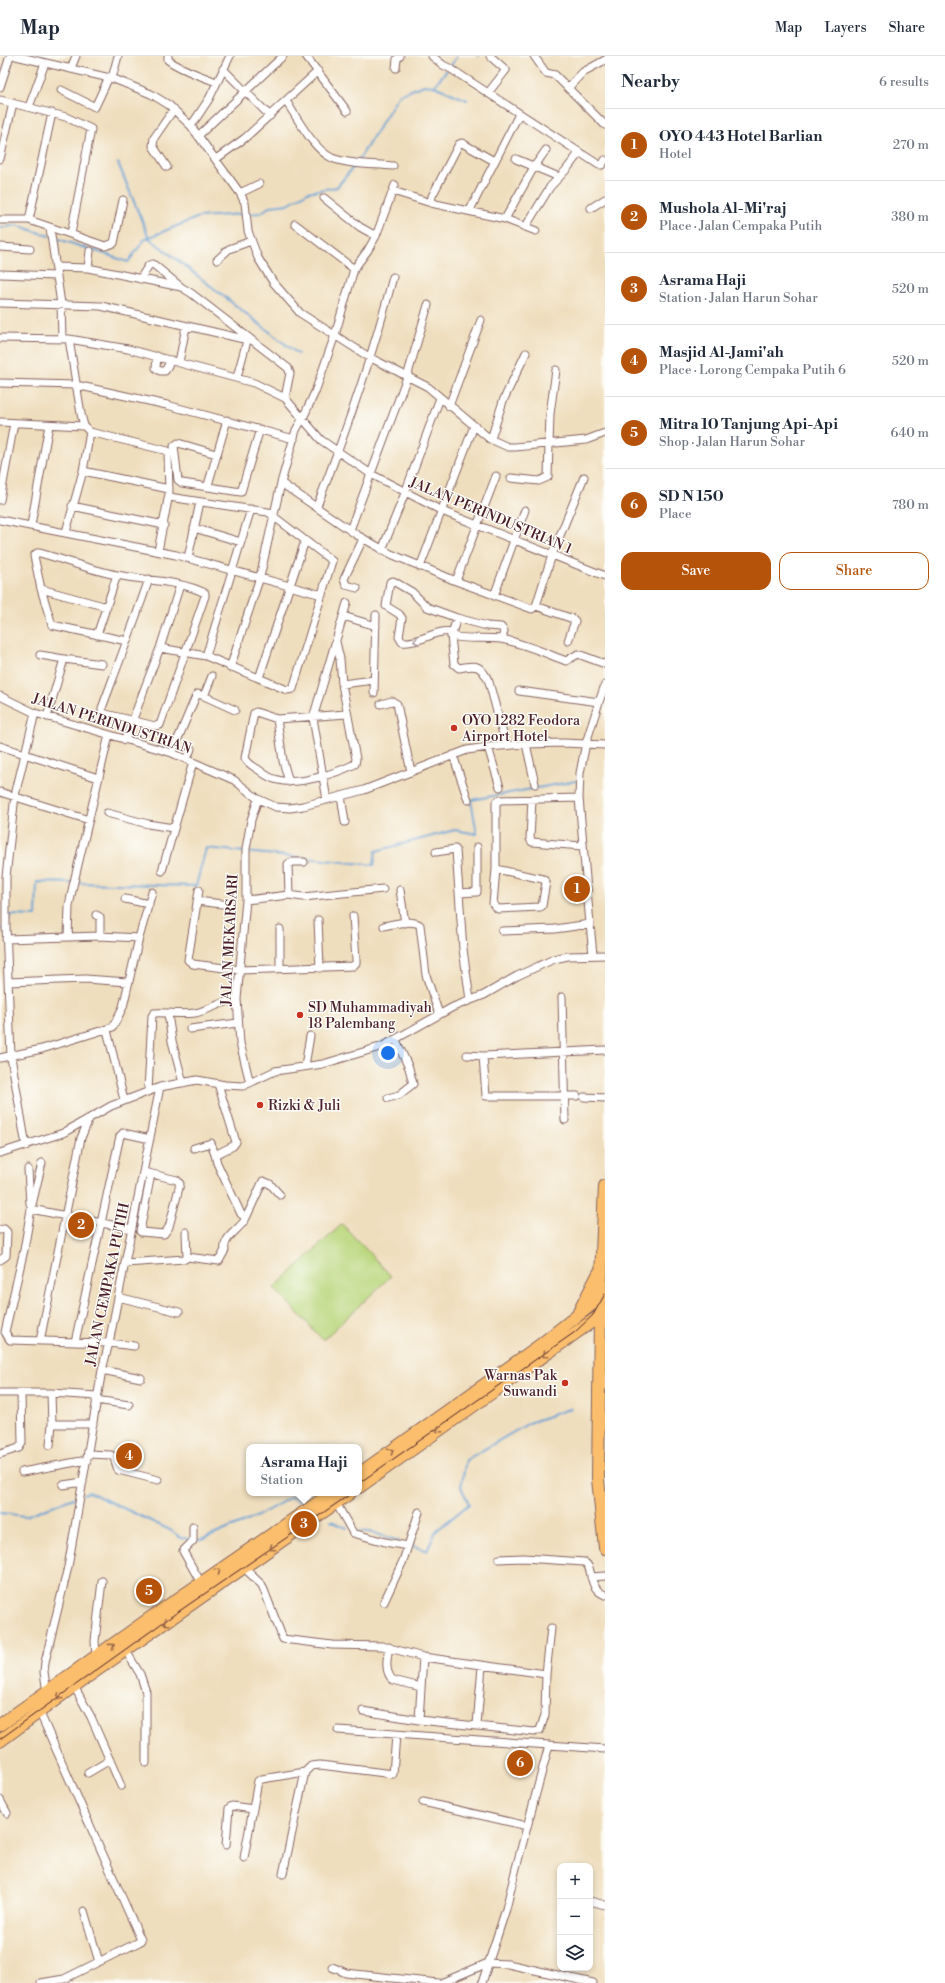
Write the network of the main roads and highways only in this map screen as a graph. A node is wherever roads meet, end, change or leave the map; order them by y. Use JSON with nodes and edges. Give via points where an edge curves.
{"nodes":[{"id":1,"x":605,"y":1186,"type":"edge"},
{"id":2,"x":603,"y":1272,"type":"edge"},
{"id":3,"x":603,"y":1305,"type":"edge"},
{"id":4,"x":576,"y":1318,"type":"junction"},
{"id":5,"x":577,"y":1333,"type":"junction"},
{"id":6,"x":602,"y":1349,"type":"edge"},
{"id":7,"x":605,"y":1416,"type":"edge"},
{"id":8,"x":364,"y":1475,"type":"edge"},
{"id":9,"x":605,"y":1486,"type":"edge"},
{"id":10,"x":334,"y":1498,"type":"edge"},
{"id":11,"x":605,"y":1548,"type":"edge"},
{"id":12,"x":0,"y":1725,"type":"edge"},
{"id":13,"x":0,"y":1741,"type":"edge"}],
"edges":[{"from":1,"to":2,"type":"highway"},
{"from":2,"to":3,"type":"highway"},
{"from":2,"to":4,"type":"highway"},
{"from":3,"to":4,"type":"highway"},
{"from":3,"to":5,"type":"highway"},
{"from":3,"to":6,"type":"highway"},
{"from":8,"to":4,"type":"highway","one_way":true},
{"from":5,"to":6,"type":"highway","via":[[591,1334]]},
{"from":5,"to":8,"type":"highway","one_way":true},
{"from":6,"to":11,"type":"highway","via":[[598,1472]]},
{"from":7,"to":9,"type":"highway"},
{"from":12,"to":10,"type":"highway","one_way":true,"via":[[201,1583]]},
{"from":10,"to":13,"type":"highway","one_way":true,"via":[[244,1568],[74,1686]]}]}
